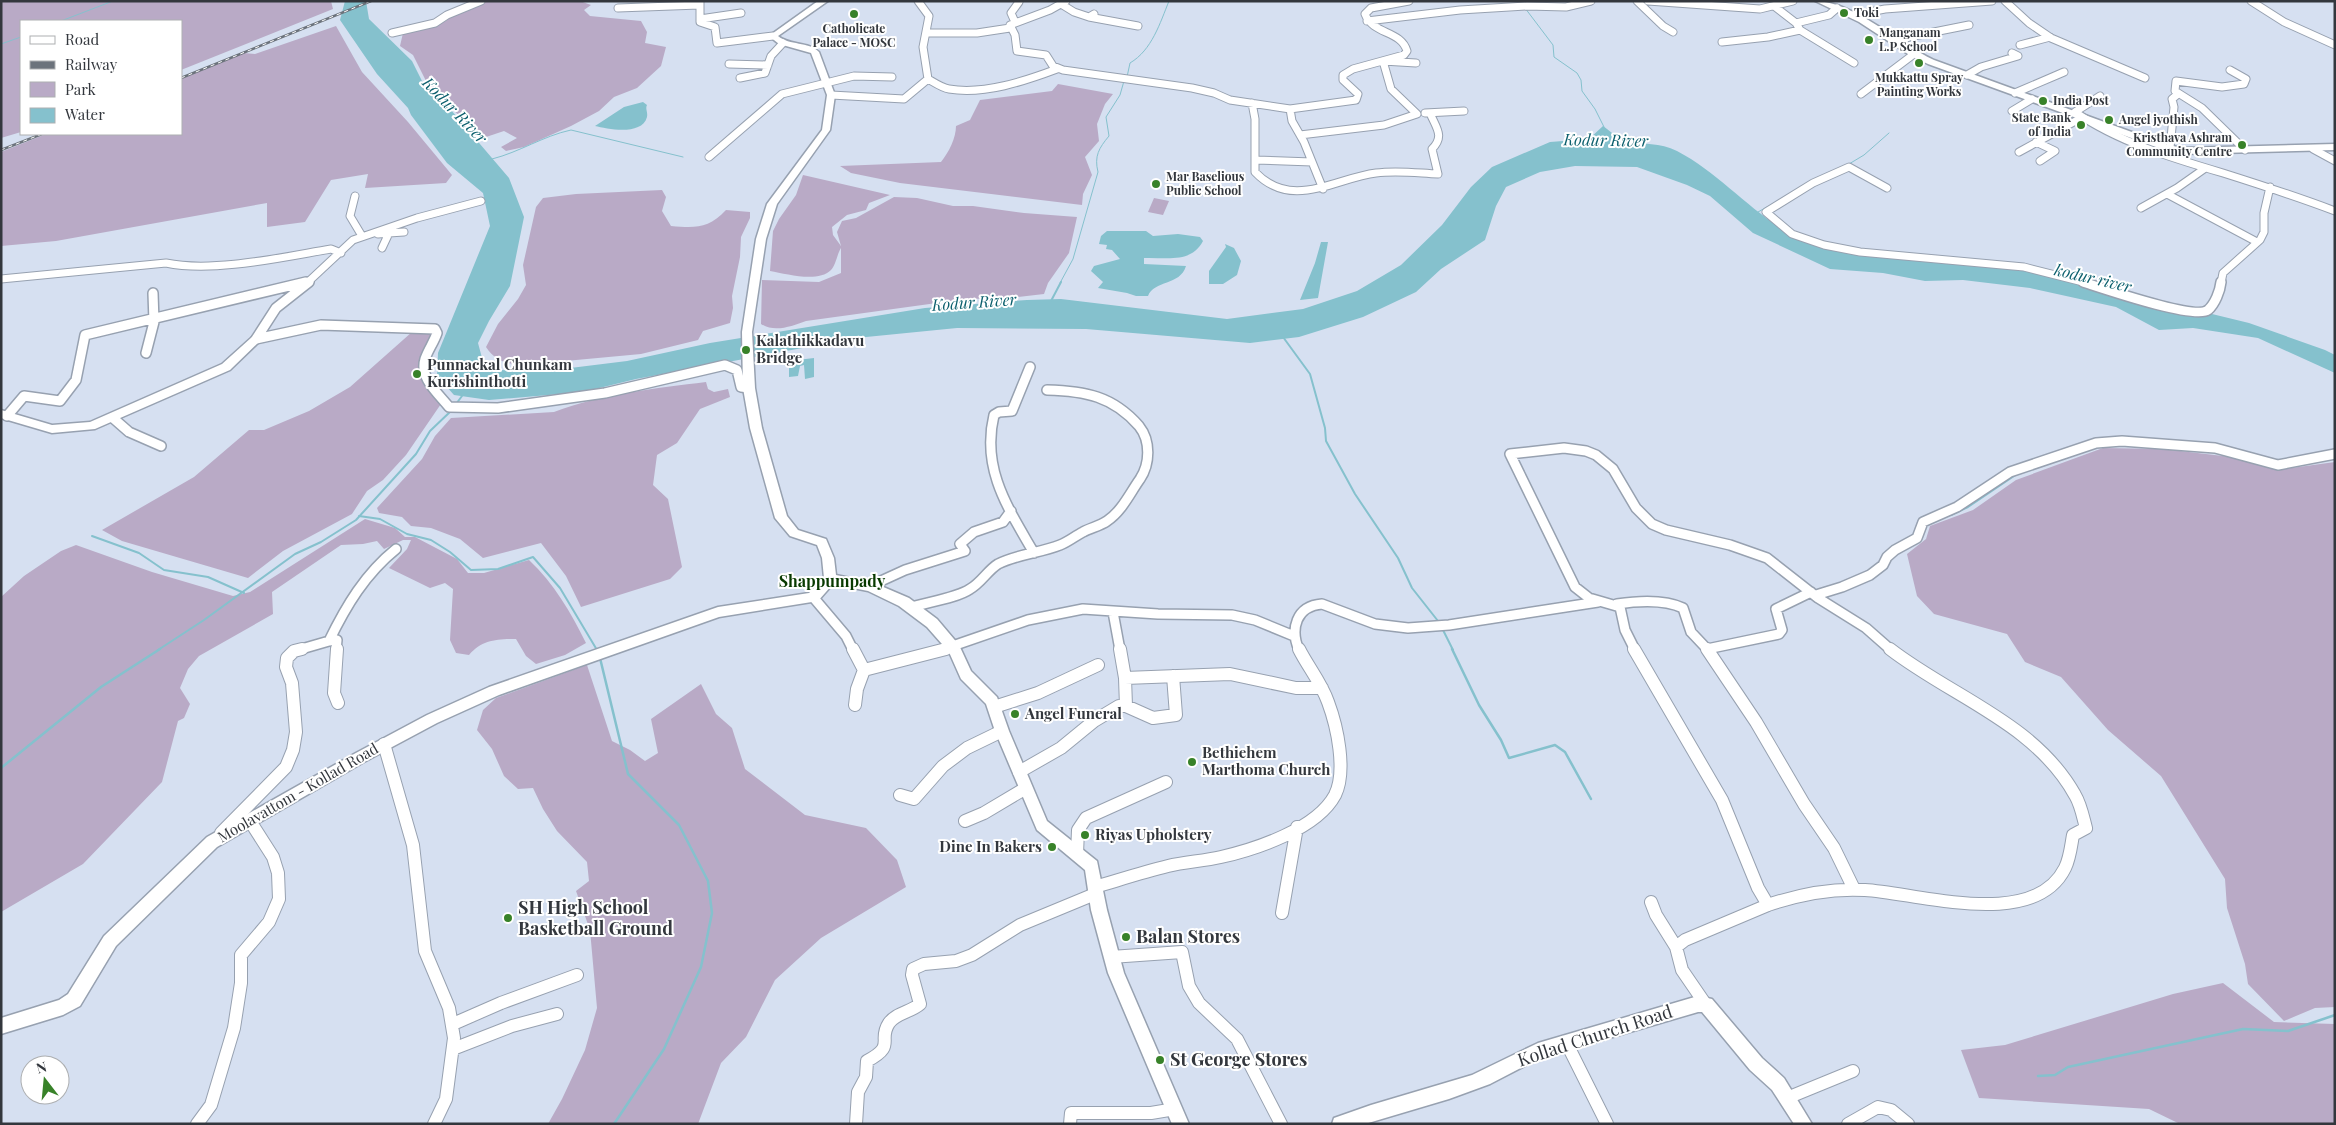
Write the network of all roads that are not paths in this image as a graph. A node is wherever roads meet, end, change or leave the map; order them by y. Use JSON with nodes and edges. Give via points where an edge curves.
{"nodes":[{"id":1,"x":480,"y":1,"type":"edge"},
{"id":2,"x":628,"y":1,"type":"edge"},
{"id":3,"x":824,"y":1,"type":"edge"},
{"id":4,"x":918,"y":1,"type":"edge"},
{"id":5,"x":1027,"y":1,"type":"edge"},
{"id":6,"x":1409,"y":1,"type":"edge"},
{"id":7,"x":1592,"y":1,"type":"edge"},
{"id":8,"x":1637,"y":1,"type":"edge"},
{"id":9,"x":1648,"y":1,"type":"edge"},
{"id":10,"x":1725,"y":1,"type":"edge"},
{"id":11,"x":1794,"y":1,"type":"edge"},
{"id":12,"x":1819,"y":1,"type":"edge"},
{"id":13,"x":1992,"y":1,"type":"edge"},
{"id":14,"x":2005,"y":1,"type":"edge"},
{"id":15,"x":2251,"y":1,"type":"edge"},
{"id":16,"x":1019,"y":2,"type":"edge"},
{"id":17,"x":1399,"y":2,"type":"edge"},
{"id":18,"x":700,"y":3,"type":"edge"},
{"id":19,"x":1063,"y":3,"type":"edge"},
{"id":20,"x":1526,"y":5,"type":"edge"},
{"id":21,"x":1371,"y":6,"type":"junction"},
{"id":22,"x":1774,"y":6,"type":"junction"},
{"id":23,"x":1732,"y":7,"type":"junction"},
{"id":24,"x":1740,"y":8,"type":"junction"},
{"id":25,"x":1837,"y":8,"type":"junction"},
{"id":26,"x":741,"y":13,"type":"dead end"},
{"id":27,"x":1423,"y":15,"type":"junction"},
{"id":28,"x":1854,"y":15,"type":"junction"},
{"id":29,"x":1753,"y":16,"type":"dead end"},
{"id":30,"x":700,"y":19,"type":"junction"},
{"id":31,"x":1386,"y":19,"type":"junction"},
{"id":32,"x":1367,"y":21,"type":"junction"},
{"id":33,"x":1796,"y":23,"type":"junction"},
{"id":34,"x":1013,"y":25,"type":"junction"},
{"id":35,"x":1969,"y":25,"type":"dead end"},
{"id":36,"x":1138,"y":26,"type":"dead end"},
{"id":37,"x":1800,"y":30,"type":"junction"},
{"id":38,"x":1673,"y":32,"type":"dead end"},
{"id":39,"x":392,"y":33,"type":"dead end"},
{"id":40,"x":926,"y":33,"type":"junction"},
{"id":41,"x":773,"y":36,"type":"junction"},
{"id":42,"x":2050,"y":37,"type":"junction"},
{"id":43,"x":1722,"y":42,"type":"dead end"},
{"id":44,"x":1897,"y":42,"type":"junction"},
{"id":45,"x":783,"y":43,"type":"junction"},
{"id":46,"x":2020,"y":45,"type":"dead end"},
{"id":47,"x":2335,"y":45,"type":"edge"},
{"id":48,"x":2012,"y":53,"type":"dead end"},
{"id":49,"x":1914,"y":54,"type":"junction"},
{"id":50,"x":1383,"y":61,"type":"junction"},
{"id":51,"x":1416,"y":63,"type":"dead end"},
{"id":52,"x":1854,"y":63,"type":"dead end"},
{"id":53,"x":729,"y":64,"type":"dead end"},
{"id":54,"x":768,"y":65,"type":"junction"},
{"id":55,"x":1057,"y":69,"type":"junction"},
{"id":56,"x":2230,"y":70,"type":"dead end"},
{"id":57,"x":2064,"y":72,"type":"dead end"},
{"id":58,"x":1967,"y":75,"type":"junction"},
{"id":59,"x":892,"y":76,"type":"dead end"},
{"id":60,"x":740,"y":78,"type":"dead end"},
{"id":61,"x":2145,"y":78,"type":"dead end"},
{"id":62,"x":928,"y":79,"type":"junction"},
{"id":63,"x":826,"y":85,"type":"junction"},
{"id":64,"x":2015,"y":93,"type":"junction"},
{"id":65,"x":1861,"y":94,"type":"dead end"},
{"id":66,"x":2178,"y":94,"type":"junction"},
{"id":67,"x":831,"y":95,"type":"junction"},
{"id":68,"x":2100,"y":96,"type":"dead end"},
{"id":69,"x":904,"y":99,"type":"junction"},
{"id":70,"x":2032,"y":99,"type":"junction"},
{"id":71,"x":1252,"y":103,"type":"junction"},
{"id":72,"x":901,"y":108,"type":"dead end"},
{"id":73,"x":1290,"y":109,"type":"junction"},
{"id":74,"x":1464,"y":111,"type":"dead end"},
{"id":75,"x":2012,"y":111,"type":"dead end"},
{"id":76,"x":1430,"y":113,"type":"junction"},
{"id":77,"x":1417,"y":114,"type":"junction"},
{"id":78,"x":2081,"y":118,"type":"junction"},
{"id":79,"x":1300,"y":135,"type":"junction"},
{"id":80,"x":2036,"y":142,"type":"junction"},
{"id":81,"x":2335,"y":147,"type":"edge"},
{"id":82,"x":2170,"y":148,"type":"junction"},
{"id":83,"x":2313,"y":149,"type":"junction"},
{"id":84,"x":2245,"y":150,"type":"junction"},
{"id":85,"x":2019,"y":152,"type":"dead end"},
{"id":86,"x":709,"y":157,"type":"dead end"},
{"id":87,"x":1256,"y":160,"type":"junction"},
{"id":88,"x":2040,"y":161,"type":"dead end"},
{"id":89,"x":2335,"y":161,"type":"edge"},
{"id":90,"x":1312,"y":162,"type":"junction"},
{"id":91,"x":2204,"y":169,"type":"junction"},
{"id":92,"x":2270,"y":187,"type":"junction"},
{"id":93,"x":1887,"y":188,"type":"dead end"},
{"id":94,"x":1323,"y":189,"type":"junction"},
{"id":95,"x":2167,"y":194,"type":"junction"},
{"id":96,"x":356,"y":196,"type":"dead end"},
{"id":97,"x":481,"y":201,"type":"dead end"},
{"id":98,"x":2142,"y":208,"type":"dead end"},
{"id":99,"x":2335,"y":211,"type":"edge"},
{"id":100,"x":404,"y":232,"type":"dead end"},
{"id":101,"x":389,"y":233,"type":"junction"},
{"id":102,"x":364,"y":235,"type":"junction"},
{"id":103,"x":2258,"y":242,"type":"junction"},
{"id":104,"x":382,"y":248,"type":"dead end"},
{"id":105,"x":341,"y":253,"type":"junction"},
{"id":106,"x":1,"y":279,"type":"edge"},
{"id":107,"x":310,"y":281,"type":"junction"},
{"id":108,"x":153,"y":293,"type":"dead end"},
{"id":109,"x":154,"y":319,"type":"junction"},
{"id":110,"x":256,"y":339,"type":"junction"},
{"id":111,"x":146,"y":353,"type":"dead end"},
{"id":112,"x":1030,"y":367,"type":"dead end"},
{"id":113,"x":749,"y":388,"type":"junction"},
{"id":114,"x":1047,"y":390,"type":"dead end"},
{"id":115,"x":4,"y":415,"type":"edge"},
{"id":116,"x":113,"y":418,"type":"junction"},
{"id":117,"x":161,"y":446,"type":"dead end"},
{"id":118,"x":2335,"y":454,"type":"edge"},
{"id":119,"x":1011,"y":511,"type":"junction"},
{"id":120,"x":396,"y":550,"type":"dead end"},
{"id":121,"x":1034,"y":552,"type":"junction"},
{"id":122,"x":830,"y":579,"type":"junction"},
{"id":123,"x":870,"y":586,"type":"junction"},
{"id":124,"x":1813,"y":594,"type":"junction"},
{"id":125,"x":813,"y":597,"type":"junction"},
{"id":126,"x":1599,"y":602,"type":"junction"},
{"id":127,"x":1616,"y":604,"type":"junction"},
{"id":128,"x":912,"y":607,"type":"junction"},
{"id":129,"x":1113,"y":612,"type":"junction"},
{"id":130,"x":1294,"y":636,"type":"junction"},
{"id":131,"x":328,"y":641,"type":"junction"},
{"id":132,"x":952,"y":647,"type":"junction"},
{"id":133,"x":1707,"y":649,"type":"junction"},
{"id":134,"x":1098,"y":665,"type":"dead end"},
{"id":135,"x":864,"y":670,"type":"junction"},
{"id":136,"x":1173,"y":676,"type":"junction"},
{"id":137,"x":1125,"y":678,"type":"junction"},
{"id":138,"x":1322,"y":688,"type":"junction"},
{"id":139,"x":338,"y":703,"type":"dead end"},
{"id":140,"x":856,"y":705,"type":"dead end"},
{"id":141,"x":1126,"y":706,"type":"junction"},
{"id":142,"x":994,"y":707,"type":"junction"},
{"id":143,"x":1002,"y":730,"type":"junction"},
{"id":144,"x":384,"y":744,"type":"junction"},
{"id":145,"x":1019,"y":772,"type":"junction"},
{"id":146,"x":1166,"y":782,"type":"dead end"},
{"id":147,"x":1026,"y":788,"type":"junction"},
{"id":148,"x":900,"y":795,"type":"dead end"},
{"id":149,"x":250,"y":821,"type":"junction"},
{"id":150,"x":965,"y":821,"type":"dead end"},
{"id":151,"x":1297,"y":827,"type":"junction"},
{"id":152,"x":212,"y":842,"type":"junction"},
{"id":153,"x":1077,"y":854,"type":"junction"},
{"id":154,"x":1854,"y":889,"type":"junction"},
{"id":155,"x":1095,"y":890,"type":"junction"},
{"id":156,"x":1651,"y":902,"type":"dead end"},
{"id":157,"x":1769,"y":906,"type":"junction"},
{"id":158,"x":1282,"y":913,"type":"dead end"},
{"id":159,"x":1676,"y":947,"type":"junction"},
{"id":160,"x":1111,"y":957,"type":"junction"},
{"id":161,"x":577,"y":975,"type":"dead end"},
{"id":162,"x":1706,"y":1005,"type":"junction"},
{"id":163,"x":557,"y":1014,"type":"dead end"},
{"id":164,"x":453,"y":1024,"type":"junction"},
{"id":165,"x":1,"y":1026,"type":"edge"},
{"id":166,"x":1566,"y":1042,"type":"junction"},
{"id":167,"x":453,"y":1049,"type":"junction"},
{"id":168,"x":1853,"y":1071,"type":"dead end"},
{"id":169,"x":1787,"y":1098,"type":"junction"},
{"id":170,"x":1175,"y":1108,"type":"junction"},
{"id":171,"x":197,"y":1124,"type":"edge"},
{"id":172,"x":434,"y":1124,"type":"edge"},
{"id":173,"x":856,"y":1124,"type":"edge"},
{"id":174,"x":1070,"y":1124,"type":"edge"},
{"id":175,"x":1181,"y":1124,"type":"edge"},
{"id":176,"x":1281,"y":1124,"type":"edge"},
{"id":177,"x":1340,"y":1124,"type":"edge"},
{"id":178,"x":1607,"y":1124,"type":"edge"},
{"id":179,"x":1804,"y":1124,"type":"edge"},
{"id":180,"x":1848,"y":1124,"type":"edge"},
{"id":181,"x":1908,"y":1124,"type":"edge"}],
"edges":[{"from":1,"to":39,"type":"street","via":[[435,23]]},
{"from":2,"to":18,"type":"street","via":[[621,8]]},
{"from":3,"to":41,"type":"main road"},
{"from":4,"to":40,"type":"street","via":[[929,16]]},
{"from":5,"to":16,"type":"street"},
{"from":6,"to":17,"type":"street"},
{"from":7,"to":20,"type":"street","via":[[1562,8]]},
{"from":8,"to":38,"type":"street"},
{"from":9,"to":23,"type":"street"},
{"from":10,"to":23,"type":"street"},
{"from":11,"to":22,"type":"street"},
{"from":12,"to":25,"type":"main road"},
{"from":13,"to":28,"type":"street"},
{"from":14,"to":42,"type":"street"},
{"from":15,"to":47,"type":"street","via":[[2284,22]]},
{"from":16,"to":34,"type":"street","via":[[1011,14]]},
{"from":17,"to":21,"type":"street"},
{"from":17,"to":27,"type":"street"},
{"from":18,"to":30,"type":"street"},
{"from":19,"to":34,"type":"street"},
{"from":19,"to":36,"type":"street","via":[[1070,12]]},
{"from":20,"to":27,"type":"street"},
{"from":21,"to":31,"type":"street"},
{"from":21,"to":32,"type":"street","via":[[1365,14]]},
{"from":22,"to":24,"type":"street"},
{"from":22,"to":33,"type":"street"},
{"from":23,"to":24,"type":"street"},
{"from":24,"to":29,"type":"street"},
{"from":25,"to":28,"type":"main road"},
{"from":25,"to":33,"type":"street","via":[[1829,15]]},
{"from":26,"to":30,"type":"street"},
{"from":27,"to":31,"type":"street"},
{"from":28,"to":44,"type":"main road"},
{"from":30,"to":41,"type":"street","via":[[701,23],[715,27],[718,44]]},
{"from":31,"to":32,"type":"street"},
{"from":32,"to":50,"type":"street","via":[[1379,31],[1399,38],[1407,48],[1404,55]]},
{"from":33,"to":37,"type":"street"},
{"from":34,"to":40,"type":"street","via":[[977,33]]},
{"from":34,"to":55,"type":"street","via":[[1017,51],[1046,56]]},
{"from":35,"to":44,"type":"street"},
{"from":37,"to":43,"type":"street"},
{"from":37,"to":52,"type":"street"},
{"from":40,"to":62,"type":"street","via":[[923,47]]},
{"from":41,"to":45,"type":"main road"},
{"from":42,"to":46,"type":"street"},
{"from":42,"to":61,"type":"street"},
{"from":44,"to":49,"type":"main road"},
{"from":45,"to":54,"type":"street"},
{"from":45,"to":63,"type":"main road","via":[[815,52]]},
{"from":48,"to":58,"type":"street","via":[[2018,56],[1981,67]]},
{"from":49,"to":58,"type":"main road"},
{"from":49,"to":65,"type":"street"},
{"from":50,"to":51,"type":"street"},
{"from":50,"to":73,"type":"street","via":[[1343,75],[1343,80],[1356,90],[1356,100]]},
{"from":50,"to":77,"type":"street","via":[[1391,89]]},
{"from":53,"to":54,"type":"street"},
{"from":54,"to":60,"type":"street","via":[[762,74]]},
{"from":55,"to":62,"type":"street","via":[[1002,84],[965,89],[942,87]]},
{"from":55,"to":71,"type":"street","via":[[1207,91],[1230,100]]},
{"from":56,"to":66,"type":"street","via":[[2246,79],[2244,84],[2222,87],[2176,81],[2175,91]]},
{"from":57,"to":64,"type":"street"},
{"from":58,"to":64,"type":"main road"},
{"from":59,"to":63,"type":"street","via":[[854,76]]},
{"from":62,"to":69,"type":"street"},
{"from":63,"to":67,"type":"main road"},
{"from":63,"to":86,"type":"street","via":[[782,94]]},
{"from":64,"to":70,"type":"main road"},
{"from":66,"to":82,"type":"street","via":[[2172,99]]},
{"from":66,"to":84,"type":"street","via":[[2202,108]]},
{"from":67,"to":69,"type":"street"},
{"from":67,"to":113,"type":"main road","via":[[826,130],[772,204],[761,239],[747,332]]},
{"from":68,"to":78,"type":"street","via":[[2077,108],[2075,112]]},
{"from":69,"to":72,"type":"street"},
{"from":70,"to":75,"type":"street"},
{"from":70,"to":78,"type":"main road"},
{"from":71,"to":73,"type":"street"},
{"from":71,"to":87,"type":"street"},
{"from":73,"to":79,"type":"street"},
{"from":74,"to":76,"type":"street"},
{"from":76,"to":77,"type":"street"},
{"from":76,"to":94,"type":"street","via":[[1440,138],[1432,149],[1438,174],[1382,172],[1348,179]]},
{"from":77,"to":79,"type":"street","via":[[1384,124]]},
{"from":78,"to":80,"type":"street"},
{"from":78,"to":82,"type":"main road"},
{"from":78,"to":91,"type":"street"},
{"from":79,"to":90,"type":"street"},
{"from":80,"to":85,"type":"street"},
{"from":80,"to":88,"type":"street","via":[[2055,151]]},
{"from":81,"to":83,"type":"main road"},
{"from":82,"to":84,"type":"main road","via":[[2180,151]]},
{"from":83,"to":84,"type":"main road"},
{"from":83,"to":89,"type":"street"},
{"from":87,"to":90,"type":"street"},
{"from":87,"to":94,"type":"street","via":[[1255,172],[1267,182],[1296,189]]},
{"from":90,"to":94,"type":"street"},
{"from":91,"to":92,"type":"street"},
{"from":91,"to":95,"type":"street"},
{"from":92,"to":99,"type":"street"},
{"from":92,"to":103,"type":"street","via":[[2264,213],[2264,232]]},
{"from":93,"to":103,"type":"street","via":[[1849,166],[1813,183],[1766,212],[1792,234],[1824,245],[1860,252],[2024,267],[2136,299],[2202,312],[2208,310],[2220,291],[2223,273]]},
{"from":95,"to":98,"type":"street"},
{"from":95,"to":103,"type":"street"},
{"from":96,"to":102,"type":"street","via":[[350,216]]},
{"from":97,"to":102,"type":"street"},
{"from":100,"to":101,"type":"street"},
{"from":101,"to":102,"type":"street"},
{"from":101,"to":104,"type":"street"},
{"from":102,"to":105,"type":"street"},
{"from":105,"to":106,"type":"street","via":[[331,249],[248,263],[180,266],[166,262]]},
{"from":105,"to":107,"type":"street"},
{"from":107,"to":109,"type":"street"},
{"from":107,"to":110,"type":"street","via":[[276,308]]},
{"from":108,"to":109,"type":"street"},
{"from":109,"to":111,"type":"street"},
{"from":109,"to":115,"type":"street","via":[[85,335],[78,378],[69,394],[60,401],[24,396]]},
{"from":110,"to":113,"type":"street","via":[[315,324],[435,329],[437,333],[424,359],[424,371],[431,387],[454,408],[498,408],[605,393],[725,364],[737,370],[741,388]]},
{"from":110,"to":116,"type":"main road","via":[[226,368]]},
{"from":112,"to":119,"type":"street","via":[[1012,411],[995,414],[990,428],[992,464]]},
{"from":113,"to":122,"type":"main road","via":[[780,518],[794,533],[822,542]]},
{"from":114,"to":121,"type":"street","via":[[1080,391],[1130,415],[1142,430],[1148,455],[1146,470],[1112,518],[1061,545]]},
{"from":115,"to":116,"type":"main road","via":[[52,429],[91,426]]},
{"from":116,"to":117,"type":"street","via":[[129,432]]},
{"from":118,"to":124,"type":"street","via":[[2278,465],[2206,447],[2122,441],[2096,443],[2001,477],[1957,507],[1923,522],[1920,537],[1889,554],[1883,565],[1833,591]]},
{"from":119,"to":121,"type":"street"},
{"from":119,"to":123,"type":"street","via":[[1003,522],[984,526],[965,537],[960,544],[965,551],[906,568]]},
{"from":120,"to":131,"type":"street","via":[[350,598]]},
{"from":121,"to":128,"type":"street","via":[[996,565],[968,591]]},
{"from":122,"to":123,"type":"main road"},
{"from":122,"to":125,"type":"main road"},
{"from":123,"to":128,"type":"main road"},
{"from":124,"to":126,"type":"street","via":[[1766,558],[1702,537],[1662,529],[1648,521],[1634,508],[1608,462],[1597,455],[1575,449],[1510,454],[1575,587]]},
{"from":124,"to":133,"type":"street","via":[[1776,608],[1782,630],[1779,634]]},
{"from":124,"to":154,"type":"street","via":[[1867,629],[1916,667],[1980,704],[2026,739],[2067,780],[2086,828],[2074,835],[2064,871],[2057,880],[2021,901],[1984,904]]},
{"from":125,"to":135,"type":"street","via":[[846,636]]},
{"from":125,"to":144,"type":"main road","name":"Moolavattom - Kollad Road","via":[[718,612],[494,691]]},
{"from":126,"to":127,"type":"street"},
{"from":126,"to":130,"type":"street","via":[[1416,628],[1372,623],[1316,604],[1304,609],[1297,617]]},
{"from":127,"to":133,"type":"street","via":[[1638,601],[1680,606],[1691,632]]},
{"from":127,"to":157,"type":"street","via":[[1646,672],[1722,800],[1758,888]]},
{"from":128,"to":132,"type":"main road","via":[[932,623]]},
{"from":129,"to":130,"type":"street","via":[[1232,615],[1255,620]]},
{"from":129,"to":132,"type":"street","via":[[1083,609],[1057,614],[1004,628]]},
{"from":129,"to":137,"type":"street"},
{"from":130,"to":138,"type":"street"},
{"from":131,"to":139,"type":"street","via":[[337,640],[334,685]]},
{"from":131,"to":152,"type":"street","via":[[294,651],[287,658],[294,700],[296,732],[293,750],[286,767]]},
{"from":132,"to":135,"type":"street"},
{"from":132,"to":142,"type":"main road","via":[[966,675]]},
{"from":133,"to":154,"type":"street","via":[[1834,848]]},
{"from":134,"to":142,"type":"street","via":[[1038,693]]},
{"from":135,"to":140,"type":"street","via":[[857,689]]},
{"from":136,"to":137,"type":"street"},
{"from":136,"to":138,"type":"street","via":[[1230,674],[1296,688]]},
{"from":136,"to":141,"type":"street","via":[[1176,715],[1153,718]]},
{"from":137,"to":141,"type":"street"},
{"from":138,"to":151,"type":"street","via":[[1337,734],[1340,758],[1337,792],[1330,806]]},
{"from":141,"to":145,"type":"street","via":[[1109,711],[1061,748]]},
{"from":142,"to":143,"type":"main road"},
{"from":143,"to":145,"type":"main road"},
{"from":143,"to":148,"type":"street","via":[[966,748],[943,766],[914,799]]},
{"from":144,"to":149,"type":"main road","name":"Moolavattom - Kollad Road"},
{"from":144,"to":164,"type":"street","via":[[414,845],[425,951]]},
{"from":145,"to":147,"type":"main road"},
{"from":146,"to":153,"type":"street","via":[[1081,822]]},
{"from":147,"to":150,"type":"street"},
{"from":147,"to":153,"type":"main road","via":[[1042,825]]},
{"from":149,"to":152,"type":"main road","name":"Moolavattom - Kollad Road"},
{"from":149,"to":171,"type":"street","via":[[273,855],[282,888],[275,912],[242,955],[234,1028],[211,1105]]},
{"from":151,"to":155,"type":"street","via":[[1251,848],[1162,867]]},
{"from":151,"to":158,"type":"street"},
{"from":152,"to":165,"type":"main road","name":"Moolavattom - Kollad Road","via":[[110,941],[74,1000],[63,1007]]},
{"from":153,"to":155,"type":"main road","via":[[1092,866]]},
{"from":154,"to":157,"type":"street","via":[[1821,892]]},
{"from":155,"to":160,"type":"main road"},
{"from":155,"to":173,"type":"street","via":[[1020,925],[972,955],[913,969],[920,1004],[891,1020],[887,1043],[880,1056],[868,1061],[866,1077],[858,1092]]},
{"from":156,"to":159,"type":"street"},
{"from":157,"to":159,"type":"street","via":[[1685,940]]},
{"from":159,"to":162,"type":"street","via":[[1679,963]]},
{"from":160,"to":170,"type":"main road"},
{"from":160,"to":176,"type":"street","via":[[1182,952],[1189,986],[1199,1003],[1236,1039]]},
{"from":161,"to":164,"type":"street"},
{"from":162,"to":166,"type":"main road","name":"Kollad Church Road","via":[[1698,1004]]},
{"from":162,"to":169,"type":"main road"},
{"from":163,"to":167,"type":"street","via":[[504,1029]]},
{"from":164,"to":167,"type":"street"},
{"from":166,"to":177,"type":"main road","name":"Kollad Church Road","via":[[1517,1059],[1467,1086]]},
{"from":166,"to":178,"type":"street"},
{"from":167,"to":172,"type":"street","via":[[446,1099]]},
{"from":168,"to":169,"type":"street"},
{"from":169,"to":179,"type":"main road"},
{"from":170,"to":174,"type":"street","via":[[1152,1113],[1071,1113]]},
{"from":170,"to":175,"type":"main road"},
{"from":180,"to":181,"type":"street","via":[[1874,1107],[1883,1105]]}]}
